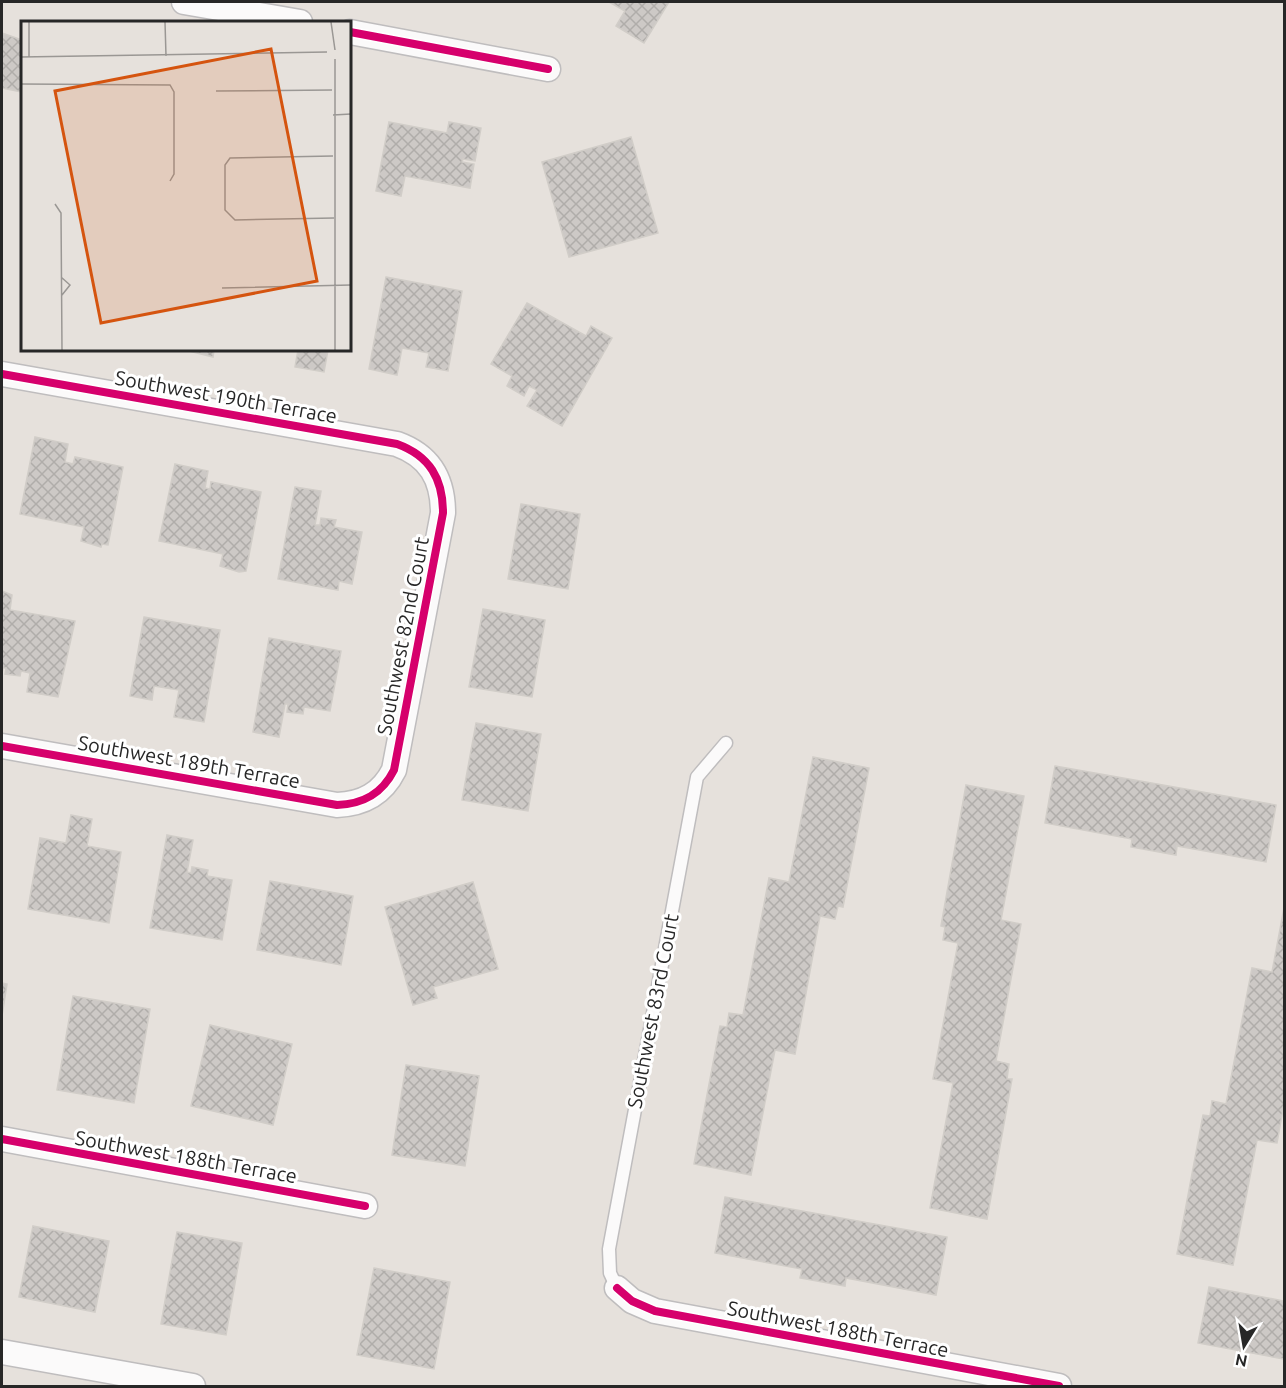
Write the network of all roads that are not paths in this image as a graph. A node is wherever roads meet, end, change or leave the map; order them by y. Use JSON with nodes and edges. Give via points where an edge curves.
{"nodes":[{"id":1,"x":184,"y":2,"type":"edge"},
{"id":2,"x":294,"y":21,"type":"edge"},
{"id":3,"x":351,"y":32,"type":"edge"},
{"id":4,"x":548,"y":69,"type":"dead end"},
{"id":5,"x":2,"y":374,"type":"edge"},
{"id":6,"x":435,"y":472,"type":"joint"},
{"id":7,"x":726,"y":743,"type":"dead end"},
{"id":8,"x":2,"y":746,"type":"edge"},
{"id":9,"x":370,"y":798,"type":"joint"},
{"id":10,"x":2,"y":1139,"type":"edge"},
{"id":11,"x":364,"y":1206,"type":"dead end"},
{"id":12,"x":617,"y":1288,"type":"joint"},
{"id":13,"x":2,"y":1352,"type":"edge"},
{"id":14,"x":192,"y":1386,"type":"edge"},
{"id":15,"x":1059,"y":1386,"type":"edge"}],
"edges":[{"from":1,"to":2,"type":"street"},
{"from":3,"to":4,"type":"street"},
{"from":5,"to":6,"type":"street","name":"Southwest 190th Terrace","via":[[397,444],[420,455]]},
{"from":6,"to":9,"type":"street","name":"Southwest 82nd Court","via":[[442,489],[443,513],[396,760],[388,781]]},
{"from":7,"to":12,"type":"lane","name":"Southwest 83rd Court","via":[[697,777],[609,1249],[610,1273]]},
{"from":8,"to":9,"type":"street","name":"Southwest 189th Terrace","via":[[331,804],[350,805]]},
{"from":10,"to":11,"type":"street","name":"Southwest 188th Terrace"},
{"from":12,"to":15,"type":"street","name":"Southwest 188th Terrace","via":[[632,1301],[655,1311]]},
{"from":13,"to":14,"type":"street"}]}
